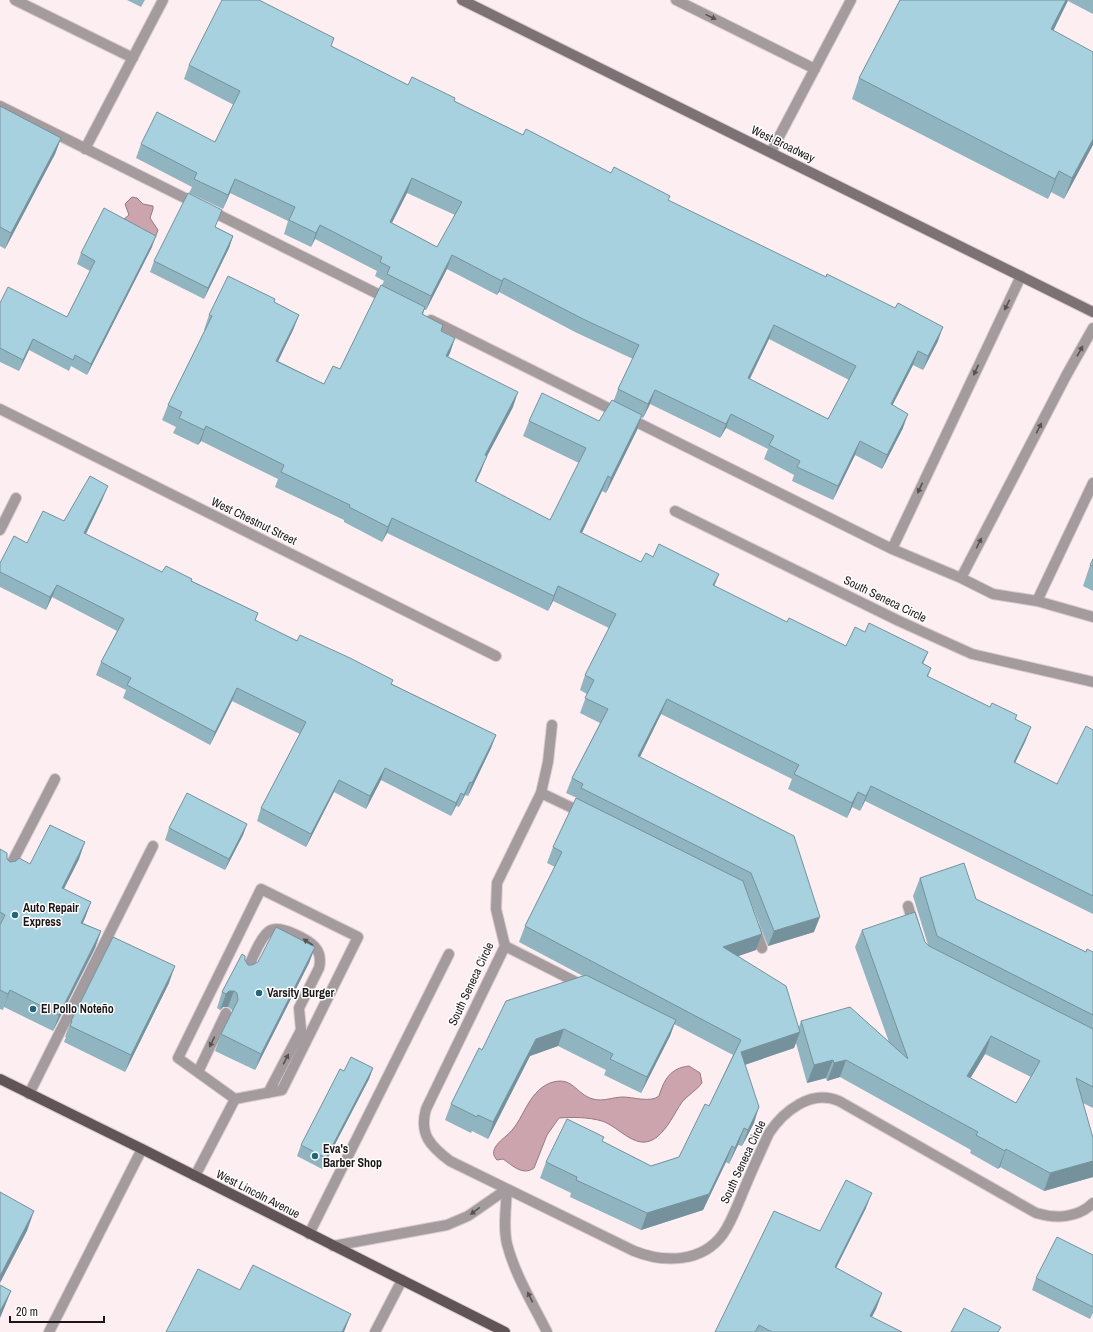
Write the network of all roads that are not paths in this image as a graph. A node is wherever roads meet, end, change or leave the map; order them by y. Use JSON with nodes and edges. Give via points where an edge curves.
{"nodes":[{"id":1,"x":15,"y":0,"type":"edge"},
{"id":2,"x":163,"y":0,"type":"edge"},
{"id":3,"x":462,"y":0,"type":"edge"},
{"id":4,"x":676,"y":0,"type":"edge"},
{"id":5,"x":851,"y":0,"type":"edge"},
{"id":6,"x":133,"y":58,"type":"junction"},
{"id":7,"x":815,"y":69,"type":"junction"},
{"id":8,"x":0,"y":106,"type":"edge"},
{"id":9,"x":85,"y":149,"type":"junction"},
{"id":10,"x":771,"y":152,"type":"junction"},
{"id":11,"x":1021,"y":276,"type":"junction"},
{"id":12,"x":399,"y":304,"type":"edge"},
{"id":13,"x":1093,"y":312,"type":"edge"},
{"id":14,"x":421,"y":315,"type":"edge"},
{"id":15,"x":1093,"y":328,"type":"edge"},
{"id":16,"x":0,"y":409,"type":"edge"},
{"id":17,"x":1093,"y":483,"type":"edge"},
{"id":18,"x":16,"y":498,"type":"dead end"},
{"id":19,"x":676,"y":511,"type":"dead end"},
{"id":20,"x":0,"y":530,"type":"edge"},
{"id":21,"x":892,"y":549,"type":"junction"},
{"id":22,"x":961,"y":578,"type":"junction"},
{"id":23,"x":1037,"y":601,"type":"junction"},
{"id":24,"x":1093,"y":617,"type":"edge"},
{"id":25,"x":496,"y":656,"type":"dead end"},
{"id":26,"x":1093,"y":682,"type":"edge"},
{"id":27,"x":552,"y":725,"type":"dead end"},
{"id":28,"x":54,"y":779,"type":"dead end"},
{"id":29,"x":541,"y":793,"type":"junction"},
{"id":30,"x":590,"y":817,"type":"edge"},
{"id":31,"x":153,"y":846,"type":"dead end"},
{"id":32,"x":7,"y":872,"type":"edge"},
{"id":33,"x":908,"y":906,"type":"dead end"},
{"id":34,"x":752,"y":921,"type":"edge"},
{"id":35,"x":917,"y":936,"type":"edge"},
{"id":36,"x":505,"y":946,"type":"junction"},
{"id":37,"x":762,"y":948,"type":"dead end"},
{"id":38,"x":449,"y":954,"type":"dead end"},
{"id":39,"x":245,"y":974,"type":"edge"},
{"id":40,"x":596,"y":992,"type":"edge"},
{"id":41,"x":226,"y":1013,"type":"edge"},
{"id":42,"x":198,"y":1072,"type":"junction"},
{"id":43,"x":0,"y":1080,"type":"edge"},
{"id":44,"x":268,"y":1093,"type":"junction"},
{"id":45,"x":29,"y":1094,"type":"junction"},
{"id":46,"x":235,"y":1100,"type":"junction"},
{"id":47,"x":142,"y":1149,"type":"junction"},
{"id":48,"x":195,"y":1176,"type":"junction"},
{"id":49,"x":507,"y":1189,"type":"junction"},
{"id":50,"x":1093,"y":1203,"type":"edge"},
{"id":51,"x":309,"y":1234,"type":"junction"},
{"id":52,"x":333,"y":1246,"type":"junction"},
{"id":53,"x":402,"y":1280,"type":"junction"},
{"id":54,"x":50,"y":1332,"type":"edge"},
{"id":55,"x":375,"y":1332,"type":"edge"},
{"id":56,"x":505,"y":1332,"type":"edge"},
{"id":57,"x":547,"y":1332,"type":"edge"}],
"edges":[{"from":1,"to":6,"type":"street"},
{"from":2,"to":6,"type":"street"},
{"from":3,"to":10,"type":"main road","name":"West Broadway"},
{"from":4,"to":7,"type":"street","one_way":true},
{"from":5,"to":7,"type":"street"},
{"from":6,"to":9,"type":"street"},
{"from":7,"to":10,"type":"street"},
{"from":8,"to":9,"type":"street"},
{"from":9,"to":12,"type":"street"},
{"from":10,"to":11,"type":"main road","name":"West Broadway"},
{"from":11,"to":13,"type":"main road","name":"West Broadway"},
{"from":11,"to":21,"type":"street","one_way":true},
{"from":14,"to":21,"type":"street"},
{"from":22,"to":15,"type":"street","one_way":true},
{"from":16,"to":25,"type":"street","name":"West Chestnut Street"},
{"from":17,"to":23,"type":"street"},
{"from":18,"to":20,"type":"street"},
{"from":19,"to":26,"type":"street","name":"South Seneca Circle","via":[[899,622],[972,654]]},
{"from":21,"to":22,"type":"street"},
{"from":22,"to":23,"type":"street","via":[[993,594]]},
{"from":23,"to":24,"type":"street"},
{"from":27,"to":29,"type":"street","name":"South Seneca Circle"},
{"from":28,"to":32,"type":"street"},
{"from":29,"to":30,"type":"street"},
{"from":29,"to":36,"type":"street","name":"South Seneca Circle","via":[[497,883],[496,909]]},
{"from":31,"to":45,"type":"street"},
{"from":33,"to":35,"type":"street"},
{"from":34,"to":37,"type":"street"},
{"from":36,"to":40,"type":"street"},
{"from":36,"to":49,"type":"street","name":"South Seneca Circle","via":[[426,1109],[423,1121],[424,1133],[439,1153]]},
{"from":38,"to":51,"type":"street"},
{"from":44,"to":39,"type":"street","one_way":true,"via":[[301,1030],[300,1008],[319,968],[319,955],[310,942],[277,928],[266,933]]},
{"from":41,"to":42,"type":"street","one_way":true},
{"from":42,"to":44,"type":"street","via":[[178,1058],[261,889],[358,937],[282,1090]]},
{"from":42,"to":46,"type":"street"},
{"from":43,"to":45,"type":"main road","name":"West Lincoln Avenue"},
{"from":44,"to":46,"type":"street"},
{"from":45,"to":47,"type":"main road","name":"West Lincoln Avenue"},
{"from":46,"to":48,"type":"street"},
{"from":47,"to":48,"type":"main road","name":"West Lincoln Avenue"},
{"from":47,"to":54,"type":"street"},
{"from":48,"to":51,"type":"main road","name":"West Lincoln Avenue"},
{"from":49,"to":50,"type":"street","name":"South Seneca Circle","via":[[648,1257],[661,1260],[687,1257],[710,1247],[723,1234],[769,1133],[780,1118],[791,1108],[822,1097],[830,1098],[1036,1213],[1048,1216],[1072,1215]]},
{"from":49,"to":52,"type":"street","one_way":true,"via":[[468,1216],[447,1225]]},
{"from":57,"to":49,"type":"street","one_way":true,"via":[[507,1243]]},
{"from":51,"to":52,"type":"main road","name":"West Lincoln Avenue"},
{"from":52,"to":53,"type":"main road","name":"West Lincoln Avenue"},
{"from":53,"to":55,"type":"street"},
{"from":53,"to":56,"type":"main road","name":"West Lincoln Avenue"}]}
